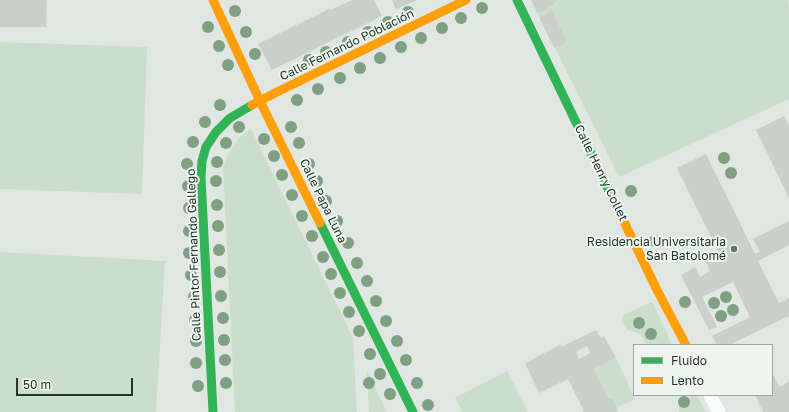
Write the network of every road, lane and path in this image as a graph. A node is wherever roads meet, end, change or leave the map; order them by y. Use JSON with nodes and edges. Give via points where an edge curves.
{"nodes":[{"id":1,"x":213,"y":0,"type":"edge"},
{"id":2,"x":466,"y":0,"type":"edge"},
{"id":3,"x":517,"y":0,"type":"edge"},
{"id":4,"x":260,"y":101,"type":"junction"},
{"id":5,"x":685,"y":344,"type":"edge"},
{"id":6,"x":711,"y":396,"type":"edge"},
{"id":7,"x":213,"y":412,"type":"edge"},
{"id":8,"x":413,"y":412,"type":"edge"},
{"id":9,"x":719,"y":412,"type":"edge"}],
"edges":[{"from":1,"to":4,"type":"street","name":"Calle Papa Luna"},
{"from":2,"to":4,"type":"street","name":"Calle Fernando Población"},
{"from":3,"to":5,"type":"street","name":"Calle Henry Collet"},
{"from":4,"to":7,"type":"street","name":"Calle Pintor Fernando Gallego","via":[[230,118],[216,132],[206,147],[202,161]]},
{"from":4,"to":8,"type":"street","name":"Calle Papa Luna"},
{"from":6,"to":9,"type":"street"}]}
